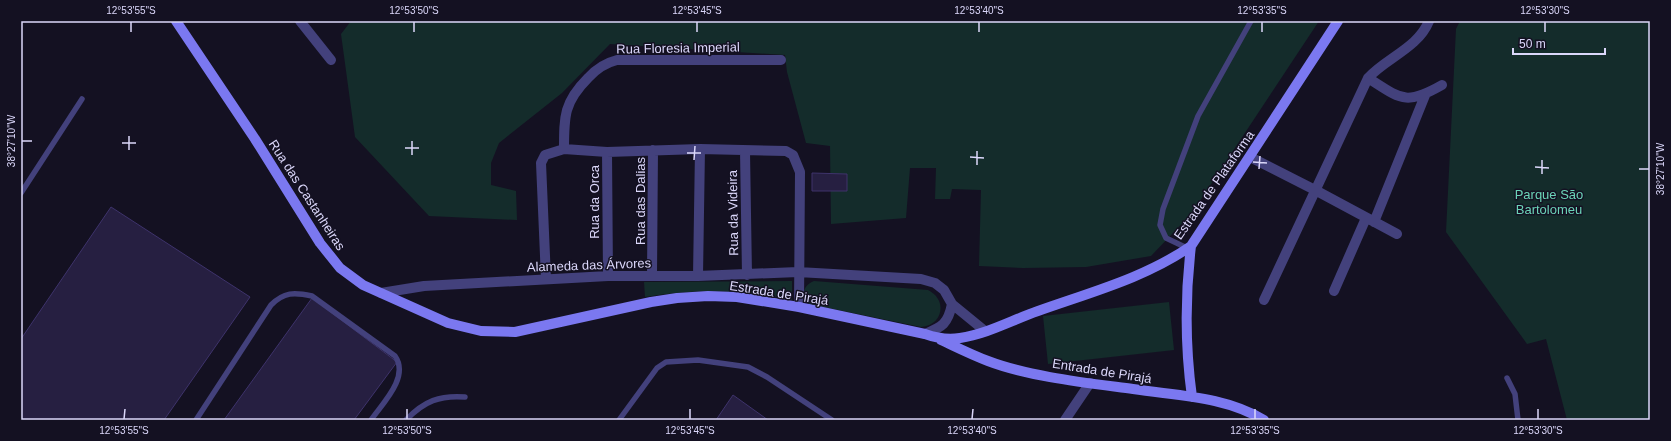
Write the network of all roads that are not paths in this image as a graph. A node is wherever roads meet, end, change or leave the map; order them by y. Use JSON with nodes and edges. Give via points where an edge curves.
{"nodes":[{"id":1,"x":176,"y":21,"type":"edge"},
{"id":2,"x":300,"y":21,"type":"edge"},
{"id":3,"x":1250,"y":21,"type":"edge"},
{"id":4,"x":1338,"y":21,"type":"edge"},
{"id":5,"x":1429,"y":21,"type":"edge"},
{"id":6,"x":331,"y":60,"type":"dead end"},
{"id":7,"x":781,"y":60,"type":"dead end"},
{"id":8,"x":1368,"y":78,"type":"junction"},
{"id":9,"x":1442,"y":85,"type":"dead end"},
{"id":10,"x":1426,"y":94,"type":"junction"},
{"id":11,"x":82,"y":99,"type":"dead end"},
{"id":12,"x":564,"y":149,"type":"junction"},
{"id":13,"x":700,"y":149,"type":"junction"},
{"id":14,"x":653,"y":150,"type":"junction"},
{"id":15,"x":745,"y":151,"type":"junction"},
{"id":16,"x":607,"y":152,"type":"junction"},
{"id":17,"x":1250,"y":157,"type":"junction"},
{"id":18,"x":1315,"y":190,"type":"junction"},
{"id":19,"x":21,"y":194,"type":"edge"},
{"id":20,"x":1370,"y":220,"type":"junction"},
{"id":21,"x":1397,"y":234,"type":"dead end"},
{"id":22,"x":1189,"y":247,"type":"junction"},
{"id":23,"x":798,"y":272,"type":"junction"},
{"id":24,"x":747,"y":275,"type":"junction"},
{"id":25,"x":608,"y":276,"type":"junction"},
{"id":26,"x":652,"y":276,"type":"junction"},
{"id":27,"x":698,"y":276,"type":"junction"},
{"id":28,"x":546,"y":279,"type":"junction"},
{"id":29,"x":1334,"y":291,"type":"dead end"},
{"id":30,"x":381,"y":293,"type":"junction"},
{"id":31,"x":1264,"y":300,"type":"dead end"},
{"id":32,"x":952,"y":304,"type":"junction"},
{"id":33,"x":799,"y":307,"type":"junction"},
{"id":34,"x":534,"y":328,"type":"joint"},
{"id":35,"x":985,"y":331,"type":"junction"},
{"id":36,"x":924,"y":334,"type":"junction"},
{"id":37,"x":938,"y":339,"type":"junction"},
{"id":38,"x":1507,"y":378,"type":"dead end"},
{"id":39,"x":1090,"y":383,"type":"junction"},
{"id":40,"x":465,"y":397,"type":"dead end"},
{"id":41,"x":1192,"y":397,"type":"junction"},
{"id":42,"x":196,"y":420,"type":"edge"},
{"id":43,"x":371,"y":420,"type":"edge"},
{"id":44,"x":406,"y":420,"type":"edge"},
{"id":45,"x":619,"y":420,"type":"edge"},
{"id":46,"x":832,"y":420,"type":"edge"},
{"id":47,"x":1065,"y":420,"type":"edge"},
{"id":48,"x":1264,"y":420,"type":"edge"},
{"id":49,"x":1518,"y":420,"type":"edge"}],
"edges":[{"from":1,"to":30,"type":"main road","name":"Rua das Castanheiras","via":[[334,262],[354,279]]},
{"from":2,"to":6,"type":"street"},
{"from":3,"to":22,"type":"lane","via":[[1198,116],[1163,209],[1160,225],[1166,238]]},
{"from":4,"to":17,"type":"main road","name":"Estrada de Plataforma"},
{"from":5,"to":8,"type":"street","via":[[1418,39],[1376,68]]},
{"from":7,"to":12,"type":"street","name":"Rua Floresia Imperial","via":[[617,60],[607,63],[597,68],[572,96],[565,119]]},
{"from":8,"to":10,"type":"street","via":[[1398,97]]},
{"from":8,"to":18,"type":"street"},
{"from":9,"to":10,"type":"street"},
{"from":10,"to":20,"type":"street"},
{"from":11,"to":19,"type":"lane"},
{"from":12,"to":16,"type":"street"},
{"from":12,"to":28,"type":"street","via":[[545,155],[541,163]]},
{"from":13,"to":14,"type":"street"},
{"from":13,"to":15,"type":"street"},
{"from":13,"to":27,"type":"street"},
{"from":14,"to":16,"type":"street"},
{"from":14,"to":26,"type":"street","name":"Rua das Dalias"},
{"from":15,"to":23,"type":"street","via":[[786,151],[793,155],[797,163],[800,172]]},
{"from":15,"to":24,"type":"street","name":"Rua da Videira"},
{"from":16,"to":25,"type":"street","name":"Rua da Orca"},
{"from":17,"to":18,"type":"street"},
{"from":17,"to":22,"type":"main road","name":"Estrada de Plataforma"},
{"from":18,"to":20,"type":"street"},
{"from":18,"to":31,"type":"street"},
{"from":20,"to":21,"type":"street"},
{"from":20,"to":29,"type":"street"},
{"from":22,"to":35,"type":"main road","name":"Estrada de Plataforma","via":[[1126,281]]},
{"from":22,"to":41,"type":"main road","via":[[1186,318],[1188,371]]},
{"from":23,"to":24,"type":"street","name":"Alameda das Árvores"},
{"from":23,"to":32,"type":"street","name":"Alameda das Árvores","via":[[921,279],[935,283],[944,290]]},
{"from":23,"to":33,"type":"street"},
{"from":24,"to":27,"type":"street","name":"Alameda das Árvores"},
{"from":25,"to":26,"type":"street","name":"Alameda das Árvores"},
{"from":25,"to":28,"type":"street","name":"Alameda das Árvores"},
{"from":26,"to":27,"type":"street","name":"Alameda das Árvores"},
{"from":28,"to":30,"type":"street","name":"Alameda das Árvores","via":[[424,286]]},
{"from":30,"to":34,"type":"main road","name":"Rua das Castanheiras","via":[[465,328],[499,332]]},
{"from":32,"to":35,"type":"street","name":"Alameda das Árvores"},
{"from":32,"to":36,"type":"street","via":[[946,322],[940,328]]},
{"from":33,"to":34,"type":"main road","name":"Estrada de Pirajá","via":[[737,297],[677,298]]},
{"from":33,"to":36,"type":"main road","name":"Estrada de Pirajá"},
{"from":35,"to":37,"type":"main road","name":"Estrada de Plataforma","via":[[960,338]]},
{"from":36,"to":37,"type":"main road","name":"Estrada de Plataforma"},
{"from":37,"to":39,"type":"main road","name":"Entrada de Pirajá","via":[[988,362]]},
{"from":38,"to":49,"type":"lane","via":[[1515,394]]},
{"from":39,"to":41,"type":"main road","name":"Entrada de Pirajá"},
{"from":39,"to":47,"type":"street"},
{"from":40,"to":44,"type":"lane","via":[[436,398]]},
{"from":41,"to":48,"type":"main road","name":"Entrada de Pirajá","via":[[1224,402],[1248,410]]},
{"from":42,"to":43,"type":"lane","via":[[271,305],[279,297],[290,294],[312,296],[398,360],[399,373],[395,386]]},
{"from":45,"to":46,"type":"lane","via":[[657,368],[666,362],[698,360],[748,367]]}]}
